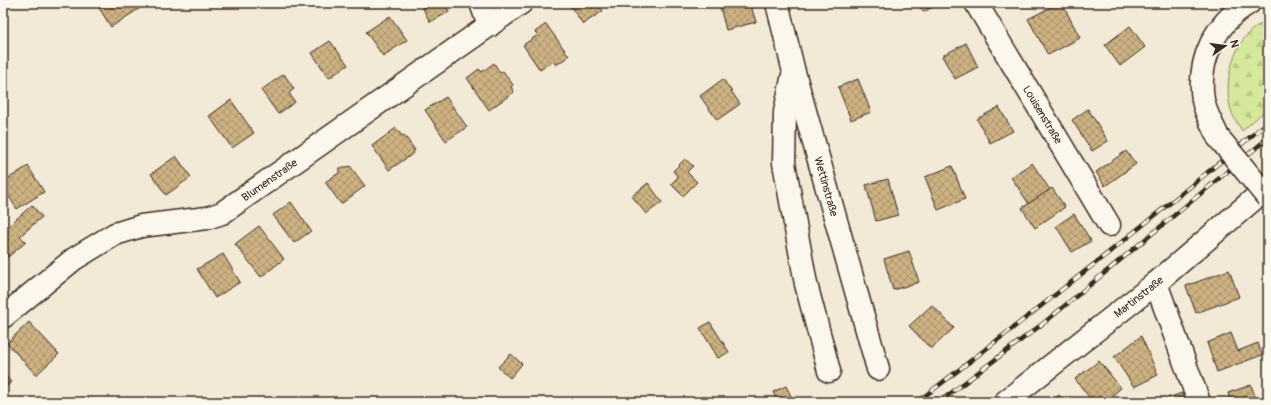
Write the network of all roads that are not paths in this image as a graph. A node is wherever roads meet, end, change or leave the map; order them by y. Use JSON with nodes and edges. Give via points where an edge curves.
{"nodes":[{"id":1,"x":481,"y":3,"type":"edge"},
{"id":2,"x":522,"y":3,"type":"edge"},
{"id":3,"x":777,"y":3,"type":"edge"},
{"id":4,"x":976,"y":3,"type":"edge"},
{"id":5,"x":1249,"y":3,"type":"edge"},
{"id":6,"x":489,"y":26,"type":"junction"},
{"id":7,"x":794,"y":72,"type":"junction"},
{"id":8,"x":1268,"y":187,"type":"edge"},
{"id":9,"x":1268,"y":198,"type":"edge"},
{"id":10,"x":1109,"y":226,"type":"dead end"},
{"id":11,"x":1156,"y":283,"type":"junction"},
{"id":12,"x":3,"y":317,"type":"edge"},
{"id":13,"x":878,"y":369,"type":"dead end"},
{"id":14,"x":829,"y":371,"type":"dead end"},
{"id":15,"x":1005,"y":402,"type":"edge"},
{"id":16,"x":1199,"y":402,"type":"edge"}],
"edges":[{"from":1,"to":6,"type":"street"},
{"from":2,"to":6,"type":"street","name":"Blumenstraße"},
{"from":3,"to":7,"type":"street","name":"Wettinstraße"},
{"from":4,"to":10,"type":"street","name":"Louisenstraße"},
{"from":5,"to":9,"type":"street","bridge":true,"via":[[1226,20],[1210,45],[1205,58],[1202,81],[1203,101],[1218,136]]},
{"from":6,"to":12,"type":"street","name":"Blumenstraße","via":[[222,213],[207,218],[141,226],[115,234],[74,259]]},
{"from":7,"to":13,"type":"street","name":"Wettinstraße"},
{"from":7,"to":14,"type":"street","via":[[785,112],[784,162],[806,284]]},
{"from":8,"to":11,"type":"street","name":"Martinstraße"},
{"from":11,"to":15,"type":"street","name":"Martinstraße"},
{"from":11,"to":16,"type":"street"}]}
